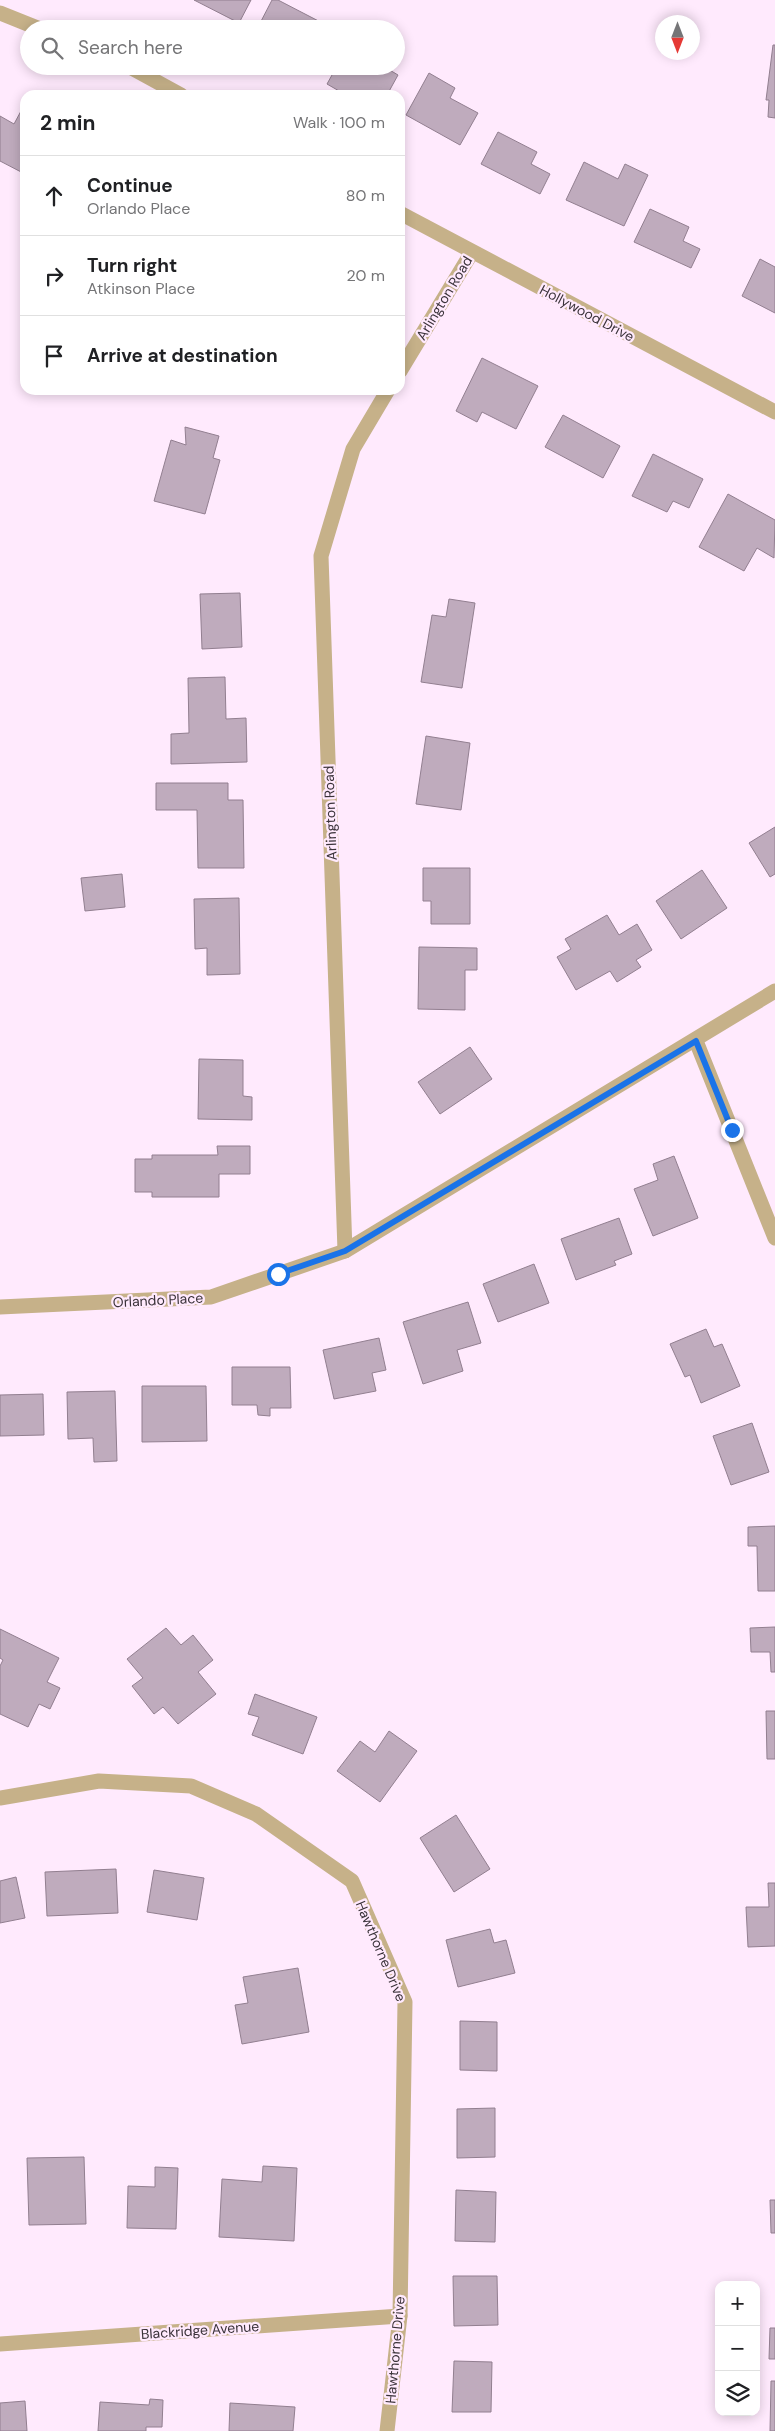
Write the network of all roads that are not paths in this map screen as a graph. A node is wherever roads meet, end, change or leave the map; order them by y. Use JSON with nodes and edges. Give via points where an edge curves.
{"nodes":[{"id":1,"x":0,"y":13,"type":"edge"},
{"id":2,"x":20,"y":21,"type":"edge"},
{"id":3,"x":144,"y":75,"type":"edge"},
{"id":4,"x":172,"y":90,"type":"edge"},
{"id":5,"x":405,"y":216,"type":"edge"},
{"id":6,"x":472,"y":252,"type":"junction"},
{"id":7,"x":405,"y":363,"type":"edge"},
{"id":8,"x":385,"y":395,"type":"edge"},
{"id":9,"x":775,"y":412,"type":"edge"},
{"id":10,"x":775,"y":990,"type":"edge"},
{"id":11,"x":696,"y":1041,"type":"junction"},
{"id":12,"x":775,"y":1238,"type":"edge"},
{"id":13,"x":345,"y":1251,"type":"junction"},
{"id":14,"x":0,"y":1307,"type":"edge"},
{"id":15,"x":0,"y":1798,"type":"edge"},
{"id":16,"x":400,"y":2316,"type":"junction"},
{"id":17,"x":0,"y":2344,"type":"edge"},
{"id":18,"x":387,"y":2431,"type":"edge"}],
"edges":[{"from":1,"to":2,"type":"street"},
{"from":3,"to":4,"type":"street"},
{"from":5,"to":6,"type":"street","name":"Hollywood Drive"},
{"from":6,"to":7,"type":"street","name":"Arlington Road"},
{"from":6,"to":9,"type":"street","name":"Hollywood Drive"},
{"from":8,"to":13,"type":"street","name":"Arlington Road","via":[[353,448],[321,556]]},
{"from":10,"to":11,"type":"street","name":"Orlando Place"},
{"from":11,"to":12,"type":"street"},
{"from":11,"to":13,"type":"street","name":"Orlando Place"},
{"from":13,"to":14,"type":"street","name":"Orlando Place","via":[[211,1297]]},
{"from":15,"to":16,"type":"street","name":"Hawthorne Drive","via":[[99,1781],[191,1786],[256,1814],[352,1881],[405,2002]]},
{"from":16,"to":17,"type":"street","name":"Blackridge Avenue"},
{"from":16,"to":18,"type":"street","name":"Hawthorne Drive"}]}
